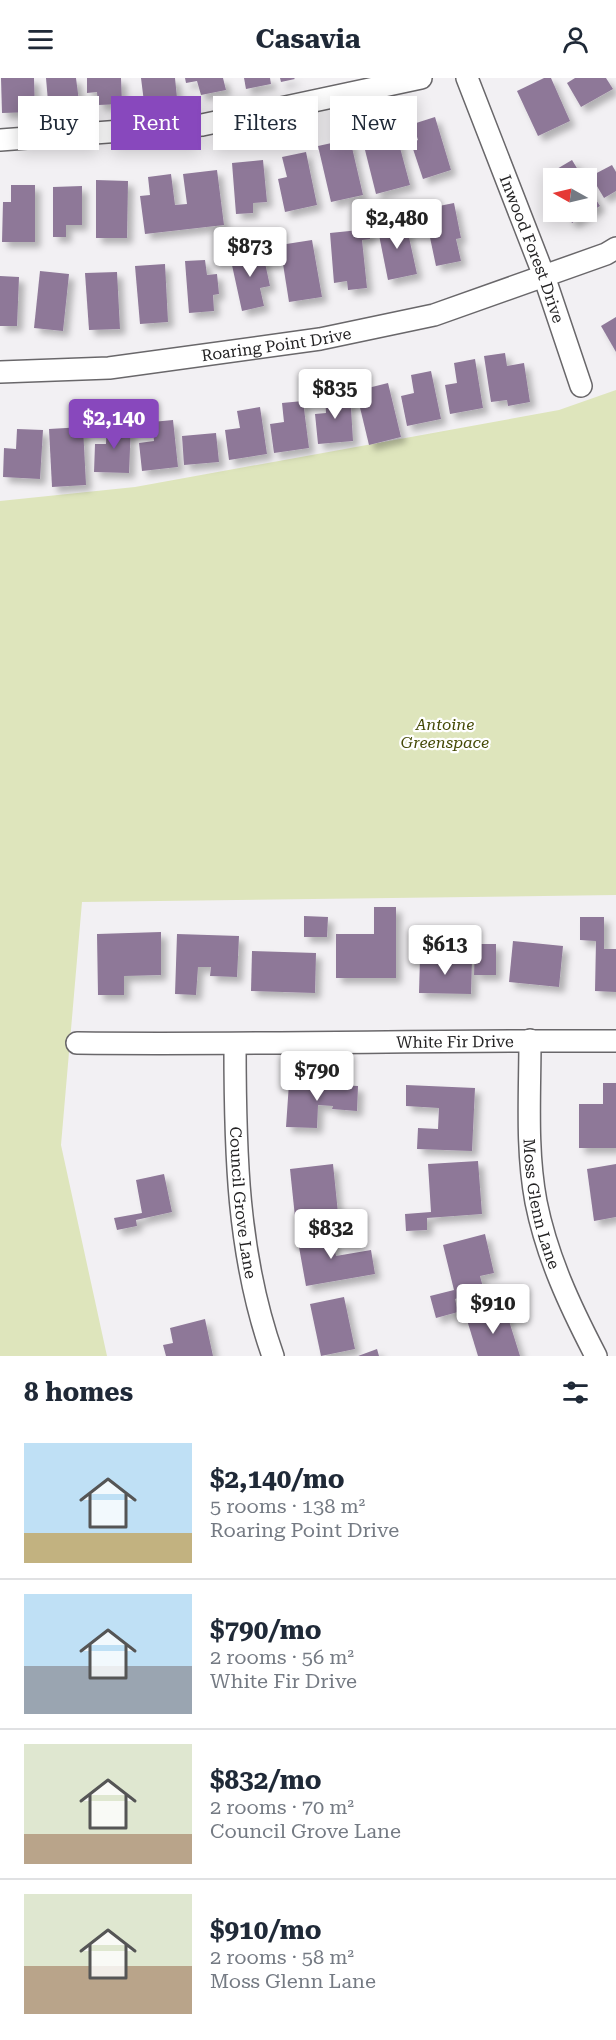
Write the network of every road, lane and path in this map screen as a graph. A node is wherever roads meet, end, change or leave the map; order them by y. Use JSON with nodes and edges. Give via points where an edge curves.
{"nodes":[{"id":1,"x":421,"y":78,"type":"edge"},
{"id":2,"x":467,"y":78,"type":"edge"},
{"id":3,"x":0,"y":140,"type":"edge"},
{"id":4,"x":616,"y":248,"type":"edge"},
{"id":5,"x":544,"y":276,"type":"junction"},
{"id":6,"x":0,"y":372,"type":"edge"},
{"id":7,"x":581,"y":386,"type":"dead end"},
{"id":8,"x":530,"y":1041,"type":"junction"},
{"id":9,"x":616,"y":1041,"type":"edge"},
{"id":10,"x":77,"y":1043,"type":"dead end"},
{"id":11,"x":235,"y":1045,"type":"junction"},
{"id":12,"x":273,"y":1356,"type":"edge"},
{"id":13,"x":596,"y":1356,"type":"edge"}],
"edges":[{"from":1,"to":3,"type":"street","via":[[202,125]]},
{"from":2,"to":5,"type":"street","name":"Inwood Forest Drive"},
{"from":4,"to":5,"type":"street","name":"Roaring Point Drive"},
{"from":5,"to":6,"type":"street","name":"Roaring Point Drive","via":[[434,315],[320,339],[109,368]]},
{"from":5,"to":7,"type":"street","name":"Inwood Forest Drive"},
{"from":8,"to":9,"type":"street","name":"White Fir Drive"},
{"from":8,"to":11,"type":"street","name":"White Fir Drive"},
{"from":8,"to":13,"type":"street","name":"Moss Glenn Lane","via":[[530,1121],[536,1199],[560,1282]]},
{"from":10,"to":11,"type":"street","name":"White Fir Drive"},
{"from":11,"to":12,"type":"street","name":"Council Grove Lane","via":[[238,1191],[246,1252]]}]}
